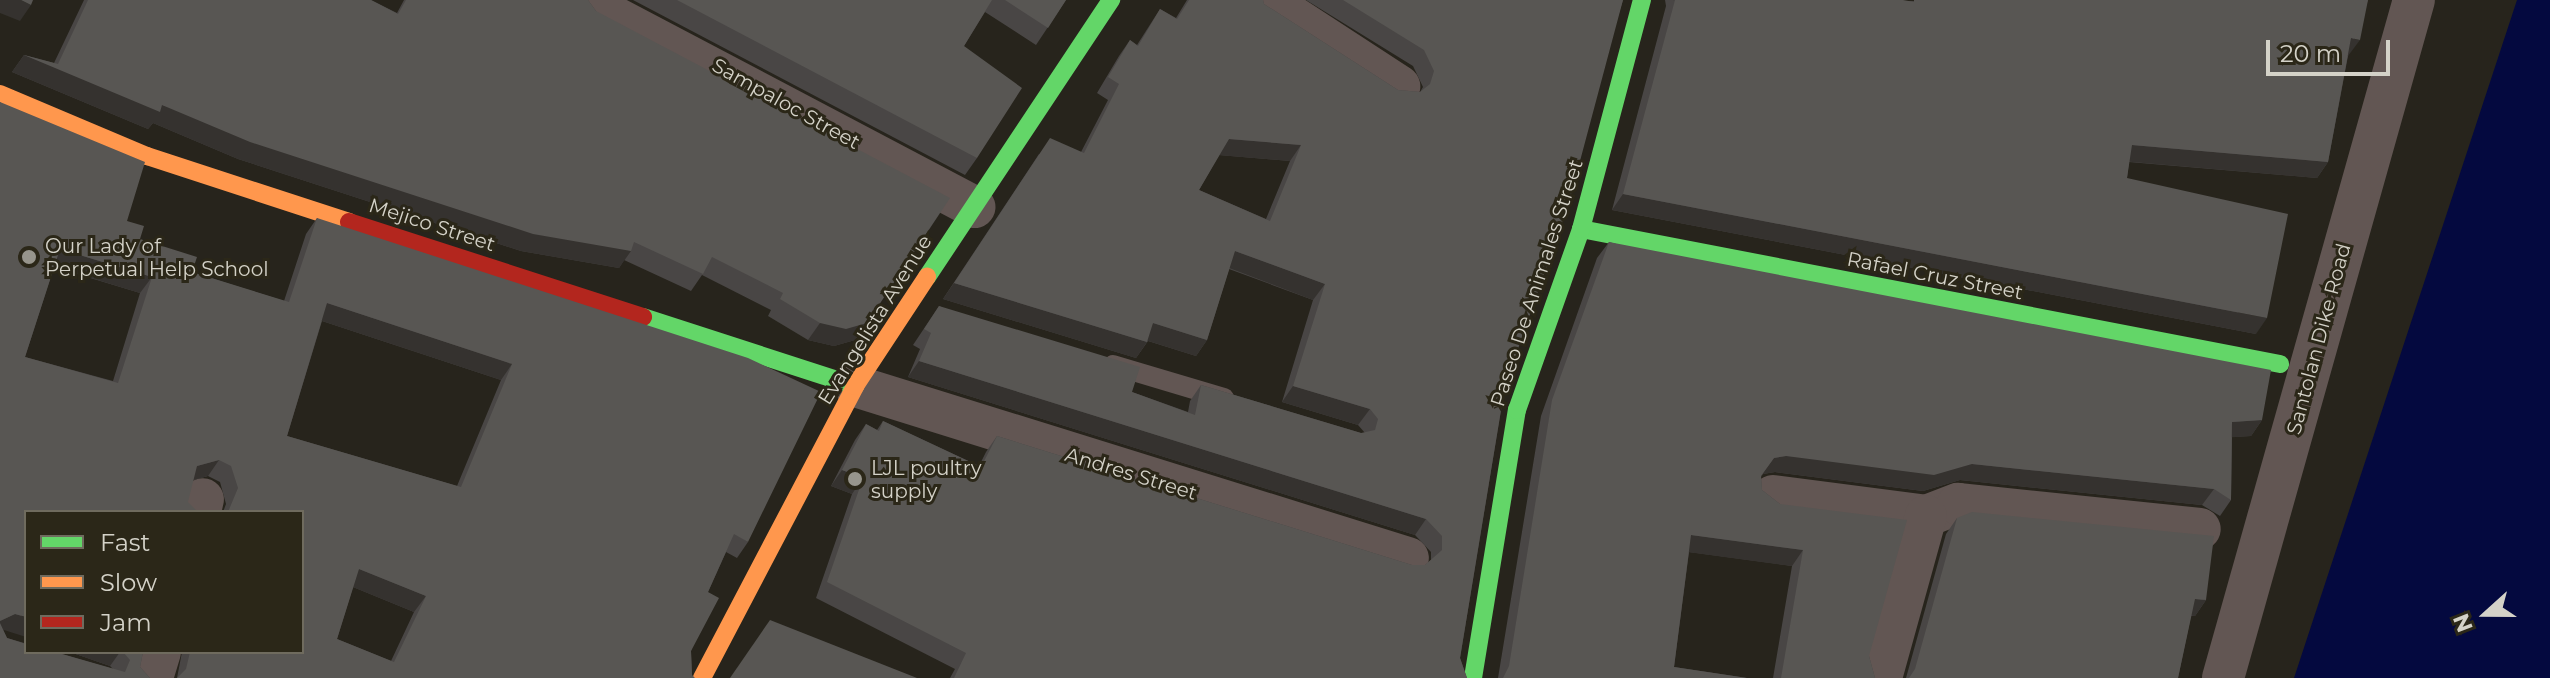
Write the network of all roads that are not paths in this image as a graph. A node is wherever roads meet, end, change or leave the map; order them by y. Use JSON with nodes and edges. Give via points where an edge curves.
{"nodes":[{"id":1,"x":1111,"y":0,"type":"edge"},
{"id":2,"x":1267,"y":0,"type":"edge"},
{"id":3,"x":1642,"y":0,"type":"edge"},
{"id":4,"x":2414,"y":0,"type":"edge"},
{"id":5,"x":595,"y":7,"type":"edge"},
{"id":6,"x":1399,"y":86,"type":"edge"},
{"id":7,"x":0,"y":94,"type":"edge"},
{"id":8,"x":974,"y":207,"type":"junction"},
{"id":9,"x":1581,"y":229,"type":"junction"},
{"id":10,"x":910,"y":303,"type":"junction"},
{"id":11,"x":935,"y":311,"type":"edge"},
{"id":12,"x":1084,"y":356,"type":"edge"},
{"id":13,"x":2280,"y":364,"type":"dead end"},
{"id":14,"x":855,"y":386,"type":"junction"},
{"id":15,"x":1249,"y":406,"type":"edge"},
{"id":16,"x":1773,"y":496,"type":"edge"},
{"id":17,"x":1926,"y":516,"type":"junction"},
{"id":18,"x":2200,"y":529,"type":"dead end"},
{"id":19,"x":1408,"y":558,"type":"dead end"},
{"id":20,"x":159,"y":654,"type":"edge"},
{"id":21,"x":152,"y":678,"type":"edge"},
{"id":22,"x":702,"y":678,"type":"edge"},
{"id":23,"x":1473,"y":678,"type":"edge"},
{"id":24,"x":1881,"y":678,"type":"edge"},
{"id":25,"x":2223,"y":678,"type":"edge"}],
"edges":[{"from":1,"to":8,"type":"street","name":"Evangelista Avenue"},
{"from":2,"to":6,"type":"street"},
{"from":3,"to":9,"type":"street","name":"Paseo De Animales Street"},
{"from":4,"to":25,"type":"street","name":"Santolan Dike Road"},
{"from":5,"to":8,"type":"street","name":"Sampaloc Street"},
{"from":7,"to":14,"type":"street","name":"Mejico Street","via":[[147,156]]},
{"from":8,"to":10,"type":"street","name":"Evangelista Avenue"},
{"from":9,"to":13,"type":"street","name":"Rafael Cruz Street"},
{"from":9,"to":23,"type":"street","name":"Paseo De Animales Street","via":[[1517,410]]},
{"from":10,"to":11,"type":"lane"},
{"from":10,"to":14,"type":"street","name":"Evangelista Avenue"},
{"from":12,"to":15,"type":"lane"},
{"from":14,"to":19,"type":"street","name":"Andres Street"},
{"from":14,"to":22,"type":"street","name":"Evangelista Avenue"},
{"from":16,"to":17,"type":"street"},
{"from":17,"to":18,"type":"street","via":[[1958,504]]},
{"from":17,"to":24,"type":"street"},
{"from":20,"to":21,"type":"street"}]}
